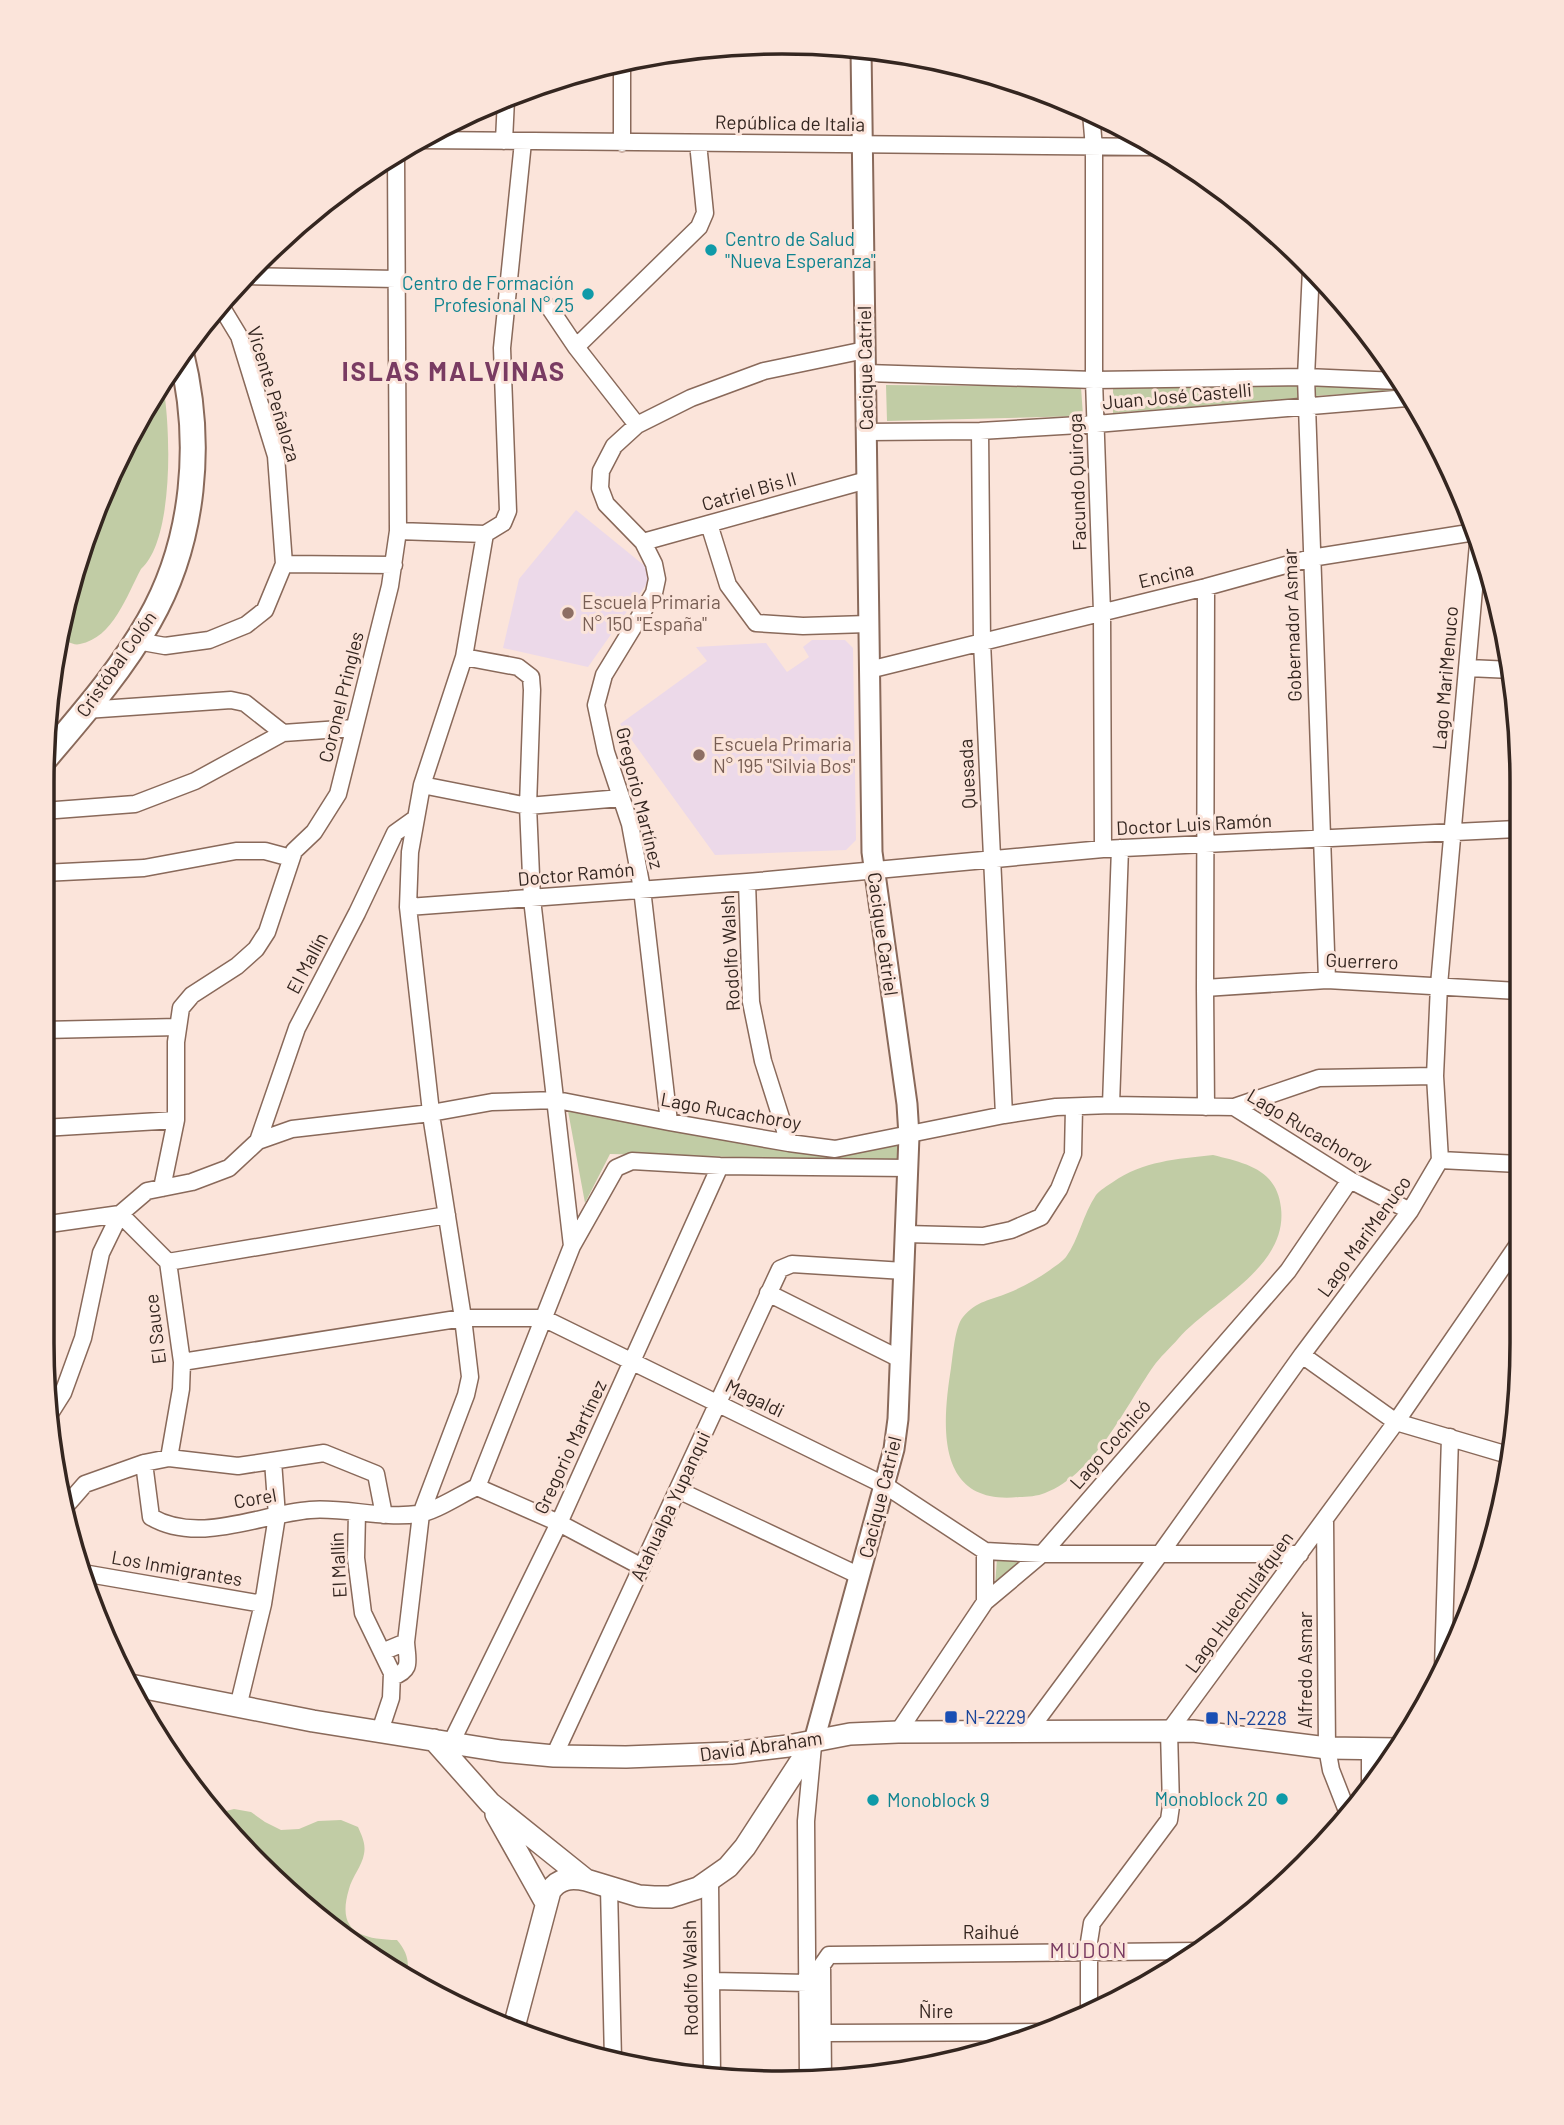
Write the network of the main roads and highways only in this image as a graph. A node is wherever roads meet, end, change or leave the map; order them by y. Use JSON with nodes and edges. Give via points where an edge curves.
{"nodes":[{"id":1,"x":184,"y":368,"type":"edge"},
{"id":2,"x":175,"y":381,"type":"edge"},
{"id":3,"x":57,"y":727,"type":"edge"},
{"id":4,"x":55,"y":747,"type":"edge"},
{"id":5,"x":141,"y":1687,"type":"edge"},
{"id":6,"x":442,"y":1741,"type":"junction"},
{"id":7,"x":814,"y":1741,"type":"junction"},
{"id":8,"x":1386,"y":1749,"type":"edge"},
{"id":9,"x":761,"y":1750,"type":"junction"},
{"id":10,"x":490,"y":1802,"type":"junction"},
{"id":11,"x":773,"y":1805,"type":"junction"},
{"id":12,"x":586,"y":1880,"type":"junction"},
{"id":13,"x":546,"y":1903,"type":"junction"},
{"id":14,"x":516,"y":2020,"type":"edge"}],
"edges":[{"from":1,"to":4,"type":"main road","name":"Cristóbal Colón","via":[[192,461],[188,507],[173,568],[137,641]]},
{"from":2,"to":3,"type":"main road","name":"Cristóbal Colón","via":[[180,463],[168,545],[134,623]]},
{"from":5,"to":6,"type":"main road","name":"David Abraham"},
{"from":6,"to":9,"type":"main road","name":"David Abraham","via":[[554,1756],[667,1757]]},
{"from":6,"to":10,"type":"main road"},
{"from":7,"to":8,"type":"main road","name":"David Abraham","via":[[898,1732],[1169,1731],[1326,1748]]},
{"from":7,"to":9,"type":"main road","name":"David Abraham"},
{"from":7,"to":11,"type":"main road"},
{"from":9,"to":11,"type":"main road","via":[[776,1768]]},
{"from":10,"to":12,"type":"main road"},
{"from":10,"to":13,"type":"main road"},
{"from":11,"to":12,"type":"main road","via":[[737,1858],[710,1882],[685,1894],[639,1896]]},
{"from":12,"to":13,"type":"main road","via":[[559,1882]]},
{"from":13,"to":14,"type":"main road"}]}
